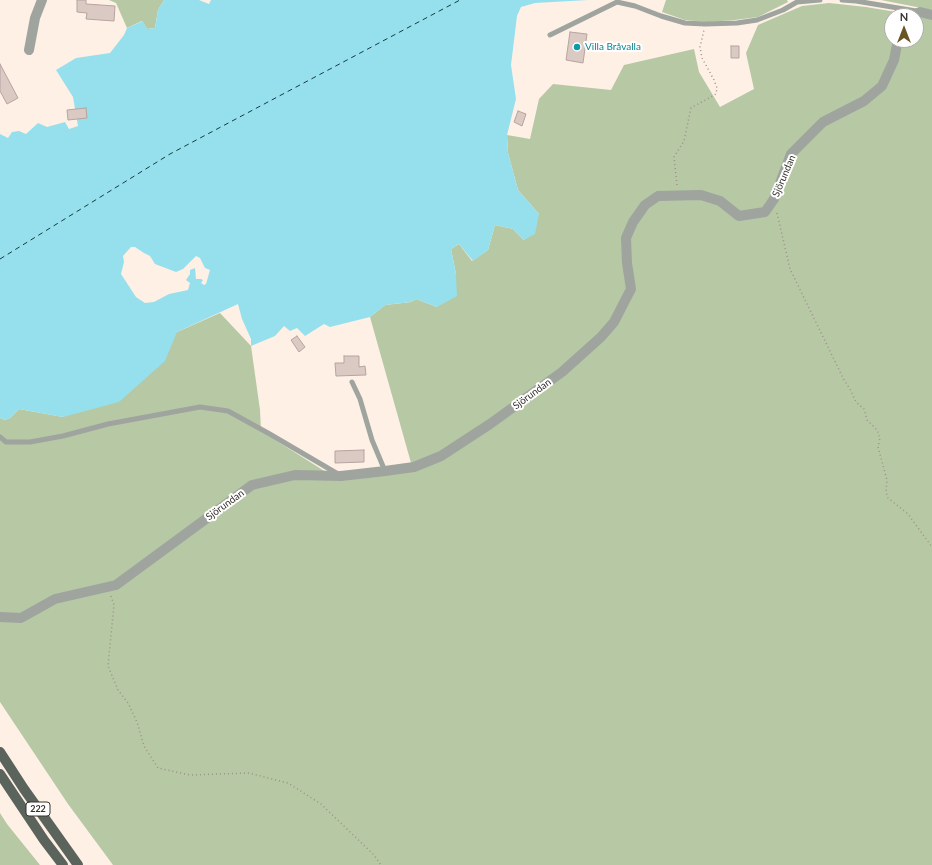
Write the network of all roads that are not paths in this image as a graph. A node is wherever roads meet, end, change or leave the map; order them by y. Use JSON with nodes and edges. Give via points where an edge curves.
{"nodes":[{"id":1,"x":42,"y":0,"type":"edge"},
{"id":2,"x":820,"y":0,"type":"edge"},
{"id":3,"x":842,"y":0,"type":"edge"},
{"id":4,"x":888,"y":8,"type":"edge"},
{"id":5,"x":550,"y":35,"type":"dead end"},
{"id":6,"x":896,"y":48,"type":"edge"},
{"id":7,"x":28,"y":50,"type":"dead end"},
{"id":8,"x":352,"y":382,"type":"dead end"},
{"id":9,"x":0,"y":437,"type":"edge"},
{"id":10,"x":384,"y":471,"type":"junction"},
{"id":11,"x":341,"y":476,"type":"junction"},
{"id":12,"x":0,"y":617,"type":"edge"},
{"id":13,"x":0,"y":752,"type":"edge"},
{"id":14,"x":0,"y":774,"type":"edge"},
{"id":15,"x":63,"y":865,"type":"edge"},
{"id":16,"x":78,"y":865,"type":"edge"}],
"edges":[{"from":1,"to":7,"type":"street"},
{"from":2,"to":5,"type":"lane","via":[[797,2],[757,20],[705,24],[685,23],[617,2]]},
{"from":3,"to":4,"type":"lane"},
{"from":6,"to":10,"type":"street","name":"Sjörundan","via":[[894,60],[882,86],[864,101],[823,122],[791,154],[774,199],[765,212],[739,216],[720,201],[701,195],[658,196],[645,205],[626,238],[631,289],[614,322],[602,337],[562,372],[441,456],[414,467]]},
{"from":8,"to":10,"type":"lane"},
{"from":9,"to":11,"type":"lane","via":[[6,442],[30,442],[200,407],[228,411]]},
{"from":10,"to":11,"type":"street","name":"Sjörundan"},
{"from":11,"to":12,"type":"street","name":"Sjörundan","via":[[295,475],[252,485],[116,585],[55,599],[21,618]]},
{"from":13,"to":16,"type":"main road","number":"222"},
{"from":14,"to":15,"type":"main road","number":"222"}]}
